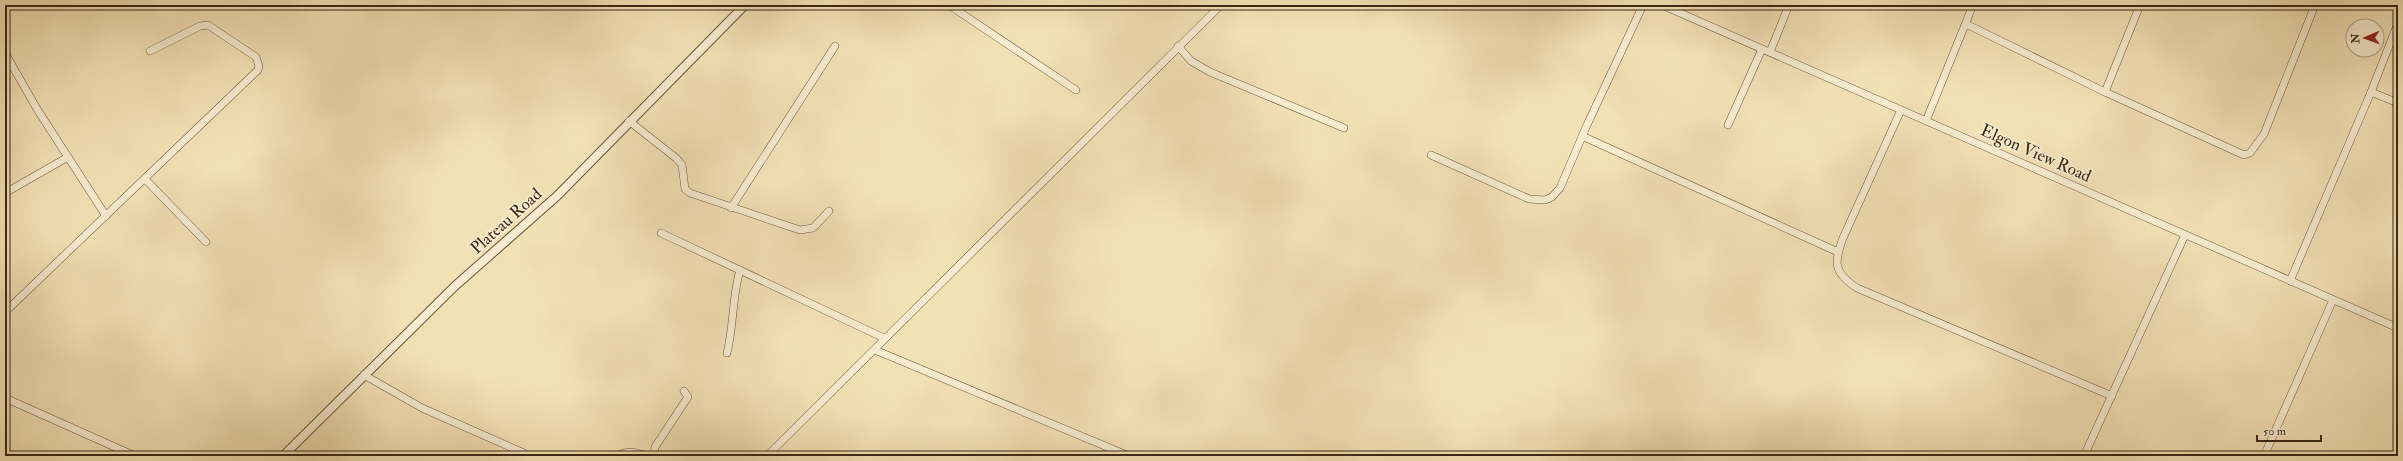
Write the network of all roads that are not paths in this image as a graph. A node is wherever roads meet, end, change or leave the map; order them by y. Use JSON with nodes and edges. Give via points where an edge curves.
{"nodes":[{"id":1,"x":745,"y":5,"type":"edge"},
{"id":2,"x":949,"y":5,"type":"edge"},
{"id":3,"x":1221,"y":5,"type":"edge"},
{"id":4,"x":1643,"y":5,"type":"edge"},
{"id":5,"x":1662,"y":5,"type":"edge"},
{"id":6,"x":1789,"y":5,"type":"edge"},
{"id":7,"x":1973,"y":5,"type":"edge"},
{"id":8,"x":2140,"y":5,"type":"edge"},
{"id":9,"x":2315,"y":5,"type":"edge"},
{"id":10,"x":2398,"y":22,"type":"edge"},
{"id":11,"x":1966,"y":24,"type":"junction"},
{"id":12,"x":835,"y":46,"type":"dead end"},
{"id":13,"x":1178,"y":46,"type":"junction"},
{"id":14,"x":1762,"y":49,"type":"junction"},
{"id":15,"x":150,"y":51,"type":"dead end"},
{"id":16,"x":1770,"y":52,"type":"junction"},
{"id":17,"x":5,"y":53,"type":"edge"},
{"id":18,"x":1076,"y":90,"type":"dead end"},
{"id":19,"x":2105,"y":92,"type":"junction"},
{"id":20,"x":2371,"y":92,"type":"junction"},
{"id":21,"x":2398,"y":104,"type":"edge"},
{"id":22,"x":1901,"y":110,"type":"junction"},
{"id":23,"x":629,"y":121,"type":"junction"},
{"id":24,"x":1926,"y":122,"type":"junction"},
{"id":25,"x":1728,"y":125,"type":"dead end"},
{"id":26,"x":1344,"y":128,"type":"dead end"},
{"id":27,"x":1582,"y":136,"type":"junction"},
{"id":28,"x":1431,"y":155,"type":"dead end"},
{"id":29,"x":68,"y":157,"type":"junction"},
{"id":30,"x":145,"y":179,"type":"junction"},
{"id":31,"x":5,"y":193,"type":"edge"},
{"id":32,"x":731,"y":208,"type":"junction"},
{"id":33,"x":829,"y":212,"type":"dead end"},
{"id":34,"x":106,"y":216,"type":"junction"},
{"id":35,"x":662,"y":233,"type":"dead end"},
{"id":36,"x":2185,"y":235,"type":"junction"},
{"id":37,"x":206,"y":242,"type":"dead end"},
{"id":38,"x":1838,"y":252,"type":"junction"},
{"id":39,"x":740,"y":270,"type":"junction"},
{"id":40,"x":2290,"y":281,"type":"junction"},
{"id":41,"x":2334,"y":300,"type":"junction"},
{"id":42,"x":5,"y":312,"type":"edge"},
{"id":43,"x":2398,"y":328,"type":"edge"},
{"id":44,"x":884,"y":338,"type":"junction"},
{"id":45,"x":875,"y":350,"type":"junction"},
{"id":46,"x":727,"y":353,"type":"dead end"},
{"id":47,"x":364,"y":375,"type":"junction"},
{"id":48,"x":684,"y":391,"type":"dead end"},
{"id":49,"x":2112,"y":396,"type":"junction"},
{"id":50,"x":5,"y":398,"type":"edge"},
{"id":51,"x":526,"y":454,"type":"dead end"},
{"id":52,"x":135,"y":456,"type":"edge"},
{"id":53,"x":282,"y":456,"type":"edge"},
{"id":54,"x":617,"y":456,"type":"edge"},
{"id":55,"x":646,"y":456,"type":"edge"},
{"id":56,"x":654,"y":456,"type":"edge"},
{"id":57,"x":767,"y":456,"type":"edge"},
{"id":58,"x":1129,"y":456,"type":"edge"},
{"id":59,"x":2084,"y":456,"type":"edge"},
{"id":60,"x":2264,"y":456,"type":"edge"}],
"edges":[{"from":1,"to":23,"type":"street","name":"Plateau Road"},
{"from":2,"to":18,"type":"street"},
{"from":3,"to":13,"type":"street"},
{"from":4,"to":27,"type":"street"},
{"from":5,"to":14,"type":"street","name":"Elgon View Road"},
{"from":6,"to":16,"type":"street"},
{"from":7,"to":11,"type":"street"},
{"from":8,"to":19,"type":"street"},
{"from":9,"to":19,"type":"street","via":[[2264,134],[2250,153],[2240,154]]},
{"from":10,"to":20,"type":"street"},
{"from":11,"to":19,"type":"street"},
{"from":11,"to":24,"type":"street"},
{"from":12,"to":32,"type":"street"},
{"from":13,"to":26,"type":"street","via":[[1191,61],[1210,72]]},
{"from":13,"to":44,"type":"street"},
{"from":14,"to":16,"type":"street","name":"Elgon View Road"},
{"from":14,"to":25,"type":"street"},
{"from":15,"to":30,"type":"street","via":[[200,26],[208,25],[256,57],[259,66],[258,70]]},
{"from":16,"to":22,"type":"street","name":"Elgon View Road"},
{"from":17,"to":29,"type":"street"},
{"from":20,"to":21,"type":"street"},
{"from":20,"to":40,"type":"street"},
{"from":22,"to":24,"type":"street","name":"Elgon View Road"},
{"from":22,"to":38,"type":"street"},
{"from":23,"to":32,"type":"street","via":[[679,161],[684,173],[686,190]]},
{"from":23,"to":47,"type":"street","name":"Plateau Road","via":[[557,196],[455,286]]},
{"from":24,"to":36,"type":"street","name":"Elgon View Road"},
{"from":27,"to":28,"type":"street","via":[[1560,188],[1552,197],[1538,201]]},
{"from":27,"to":38,"type":"street"},
{"from":29,"to":31,"type":"street"},
{"from":29,"to":34,"type":"street"},
{"from":30,"to":34,"type":"street"},
{"from":30,"to":37,"type":"street"},
{"from":32,"to":33,"type":"street","via":[[800,230],[813,228]]},
{"from":34,"to":42,"type":"street"},
{"from":35,"to":39,"type":"street"},
{"from":36,"to":40,"type":"street","name":"Elgon View Road"},
{"from":36,"to":49,"type":"street"},
{"from":38,"to":49,"type":"street","via":[[1836,266],[1844,278],[1857,288]]},
{"from":39,"to":44,"type":"street"},
{"from":39,"to":46,"type":"street","via":[[736,283],[733,332]]},
{"from":40,"to":41,"type":"street","name":"Elgon View Road"},
{"from":41,"to":43,"type":"street","name":"Elgon View Road"},
{"from":41,"to":60,"type":"street"},
{"from":44,"to":45,"type":"street"},
{"from":45,"to":57,"type":"street"},
{"from":45,"to":58,"type":"street"},
{"from":47,"to":51,"type":"street","via":[[422,408]]},
{"from":47,"to":53,"type":"street","name":"Plateau Road"},
{"from":48,"to":56,"type":"street","via":[[688,397],[654,447]]},
{"from":49,"to":59,"type":"street"},
{"from":50,"to":52,"type":"street"},
{"from":54,"to":55,"type":"street","via":[[624,452],[636,452]]}]}
